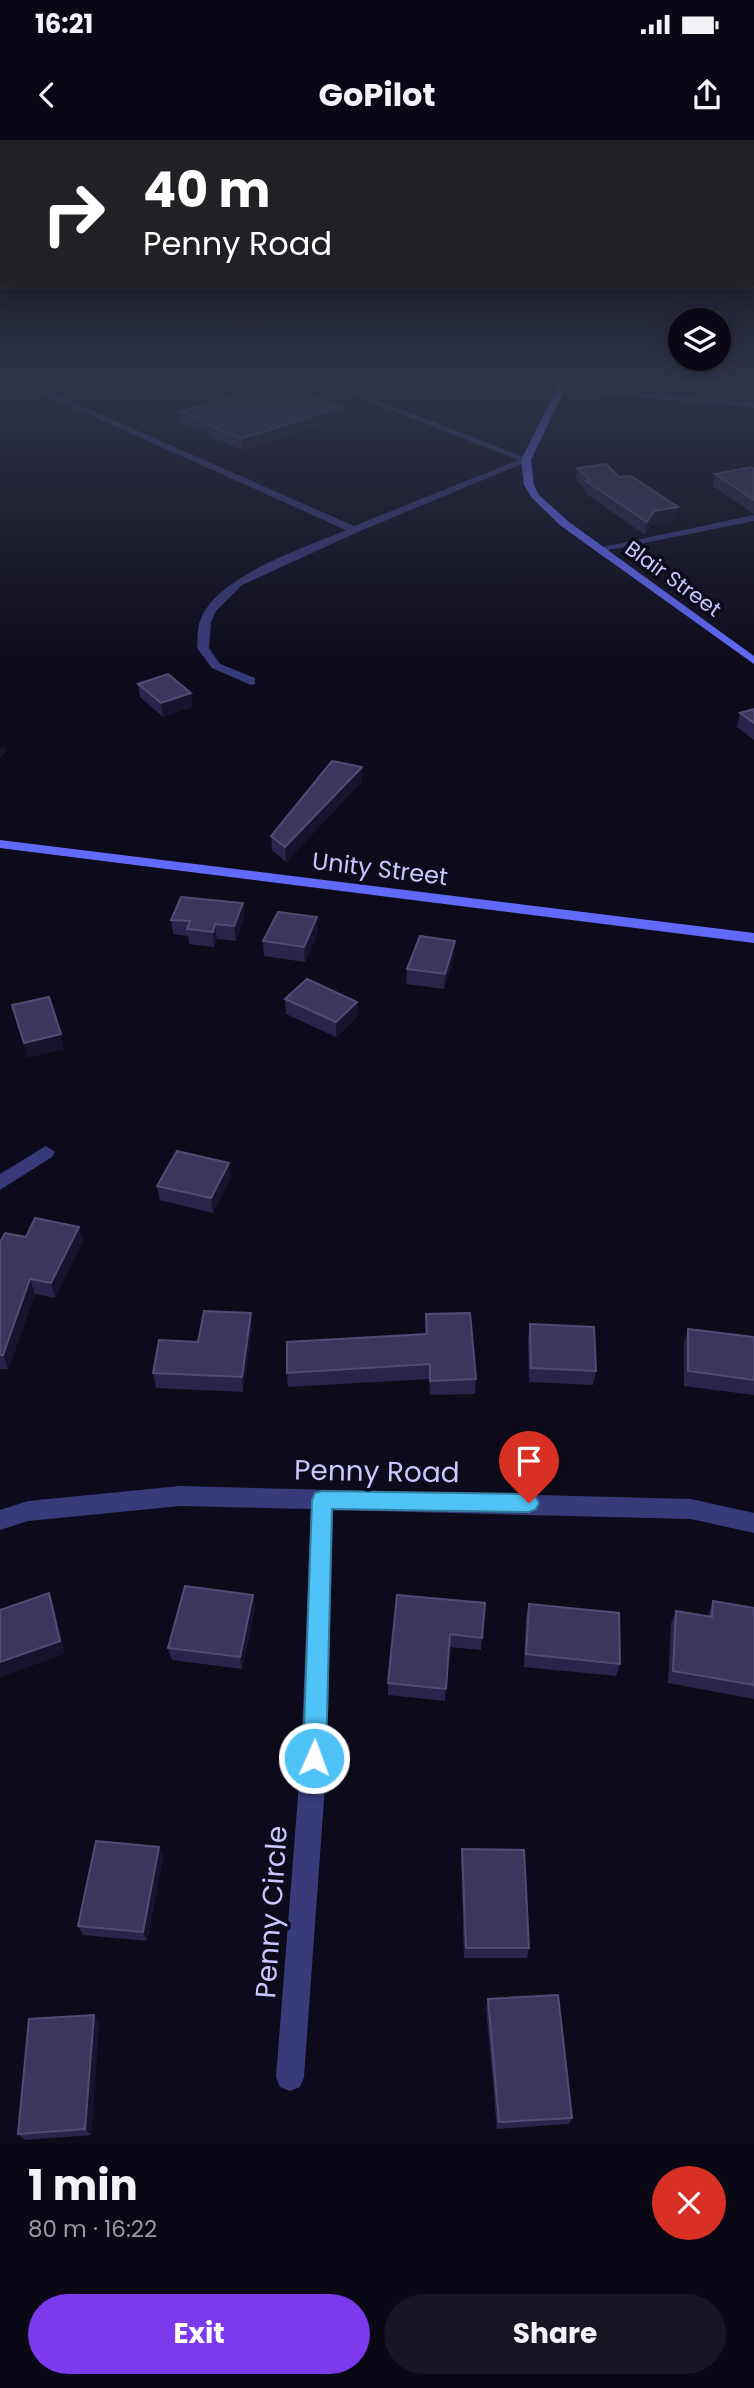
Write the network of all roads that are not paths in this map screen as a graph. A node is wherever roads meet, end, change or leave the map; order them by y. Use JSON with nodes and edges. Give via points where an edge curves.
{"nodes":[{"id":1,"x":236,"y":477,"type":"edge"},
{"id":2,"x":483,"y":477,"type":"edge"},
{"id":3,"x":529,"y":477,"type":"edge"},
{"id":4,"x":754,"y":518,"type":"edge"},
{"id":5,"x":354,"y":530,"type":"junction"},
{"id":6,"x":599,"y":549,"type":"junction"},
{"id":7,"x":754,"y":661,"type":"edge"},
{"id":8,"x":251,"y":681,"type":"dead end"},
{"id":9,"x":0,"y":844,"type":"edge"},
{"id":10,"x":754,"y":938,"type":"edge"},
{"id":11,"x":46,"y":1152,"type":"dead end"},
{"id":12,"x":0,"y":1183,"type":"edge"},
{"id":13,"x":322,"y":1500,"type":"junction"},
{"id":14,"x":0,"y":1520,"type":"edge"},
{"id":15,"x":754,"y":1523,"type":"edge"},
{"id":16,"x":290,"y":2077,"type":"dead end"}],
"edges":[{"from":1,"to":5,"type":"street"},
{"from":2,"to":5,"type":"street"},
{"from":3,"to":6,"type":"street","name":"Blair Street","via":[[535,496]]},
{"from":4,"to":6,"type":"street"},
{"from":5,"to":8,"type":"street","via":[[237,583],[211,610],[202,635],[208,657],[216,666]]},
{"from":6,"to":7,"type":"street","name":"Blair Street"},
{"from":9,"to":10,"type":"street","name":"Unity Street"},
{"from":11,"to":12,"type":"street"},
{"from":13,"to":14,"type":"street","name":"Penny Road","via":[[180,1496],[28,1511]]},
{"from":13,"to":15,"type":"street","name":"Penny Road","via":[[691,1509]]},
{"from":13,"to":16,"type":"street","name":"Penny Circle","via":[[314,1758]]}]}
